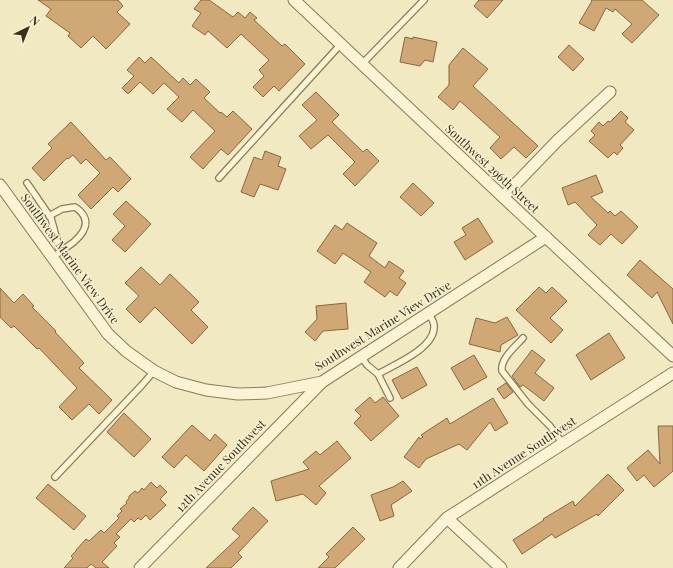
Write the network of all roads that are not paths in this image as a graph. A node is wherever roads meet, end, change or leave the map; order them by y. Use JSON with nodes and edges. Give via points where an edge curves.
{"nodes":[{"id":1,"x":294,"y":0,"type":"edge"},
{"id":2,"x":424,"y":0,"type":"edge"},
{"id":3,"x":341,"y":44,"type":"junction"},
{"id":4,"x":362,"y":64,"type":"junction"},
{"id":5,"x":610,"y":92,"type":"dead end"},
{"id":6,"x":219,"y":178,"type":"dead end"},
{"id":7,"x":27,"y":183,"type":"dead end"},
{"id":8,"x":0,"y":185,"type":"edge"},
{"id":9,"x":502,"y":197,"type":"junction"},
{"id":10,"x":49,"y":216,"type":"junction"},
{"id":11,"x":546,"y":237,"type":"junction"},
{"id":12,"x":56,"y":255,"type":"junction"},
{"id":13,"x":428,"y":313,"type":"junction"},
{"id":14,"x":522,"y":338,"type":"dead end"},
{"id":15,"x":361,"y":356,"type":"junction"},
{"id":16,"x":673,"y":356,"type":"edge"},
{"id":17,"x":154,"y":371,"type":"junction"},
{"id":18,"x":673,"y":373,"type":"edge"},
{"id":19,"x":378,"y":374,"type":"junction"},
{"id":20,"x":322,"y":382,"type":"junction"},
{"id":21,"x":390,"y":398,"type":"dead end"},
{"id":22,"x":563,"y":444,"type":"junction"},
{"id":23,"x":55,"y":477,"type":"dead end"},
{"id":24,"x":447,"y":518,"type":"junction"},
{"id":25,"x":140,"y":568,"type":"edge"},
{"id":26,"x":399,"y":568,"type":"edge"},
{"id":27,"x":501,"y":568,"type":"edge"}],
"edges":[{"from":1,"to":3,"type":"street","name":"Southwest 296th Street"},
{"from":2,"to":4,"type":"lane"},
{"from":3,"to":4,"type":"street","name":"Southwest 296th Street"},
{"from":3,"to":6,"type":"lane"},
{"from":4,"to":9,"type":"street","name":"Southwest 296th Street"},
{"from":5,"to":9,"type":"street"},
{"from":7,"to":10,"type":"lane"},
{"from":8,"to":12,"type":"street","name":"Southwest Marine View Drive"},
{"from":9,"to":11,"type":"street","name":"Southwest 296th Street"},
{"from":10,"to":12,"type":"lane"},
{"from":10,"to":12,"type":"lane","via":[[62,209],[75,207],[85,218],[86,226],[83,232]]},
{"from":11,"to":13,"type":"street","name":"Southwest Marine View Drive"},
{"from":11,"to":16,"type":"street","name":"Southwest 296th Street"},
{"from":12,"to":17,"type":"street","name":"Southwest Marine View Drive","via":[[108,334]]},
{"from":13,"to":15,"type":"street","name":"Southwest Marine View Drive"},
{"from":13,"to":19,"type":"lane","via":[[434,328],[432,336],[423,348]]},
{"from":14,"to":22,"type":"lane","via":[[505,359],[502,371]]},
{"from":15,"to":19,"type":"lane"},
{"from":15,"to":20,"type":"street","name":"Southwest Marine View Drive"},
{"from":17,"to":20,"type":"street","name":"Southwest Marine View Drive","via":[[176,382],[206,390],[238,394],[267,392]]},
{"from":17,"to":23,"type":"lane"},
{"from":18,"to":22,"type":"street","name":"11th Avenue Southwest"},
{"from":19,"to":21,"type":"lane"},
{"from":20,"to":25,"type":"street","name":"12th Avenue Southwest"},
{"from":22,"to":24,"type":"street","name":"11th Avenue Southwest"},
{"from":24,"to":26,"type":"street","name":"11th Avenue Southwest"},
{"from":24,"to":27,"type":"street"}]}
